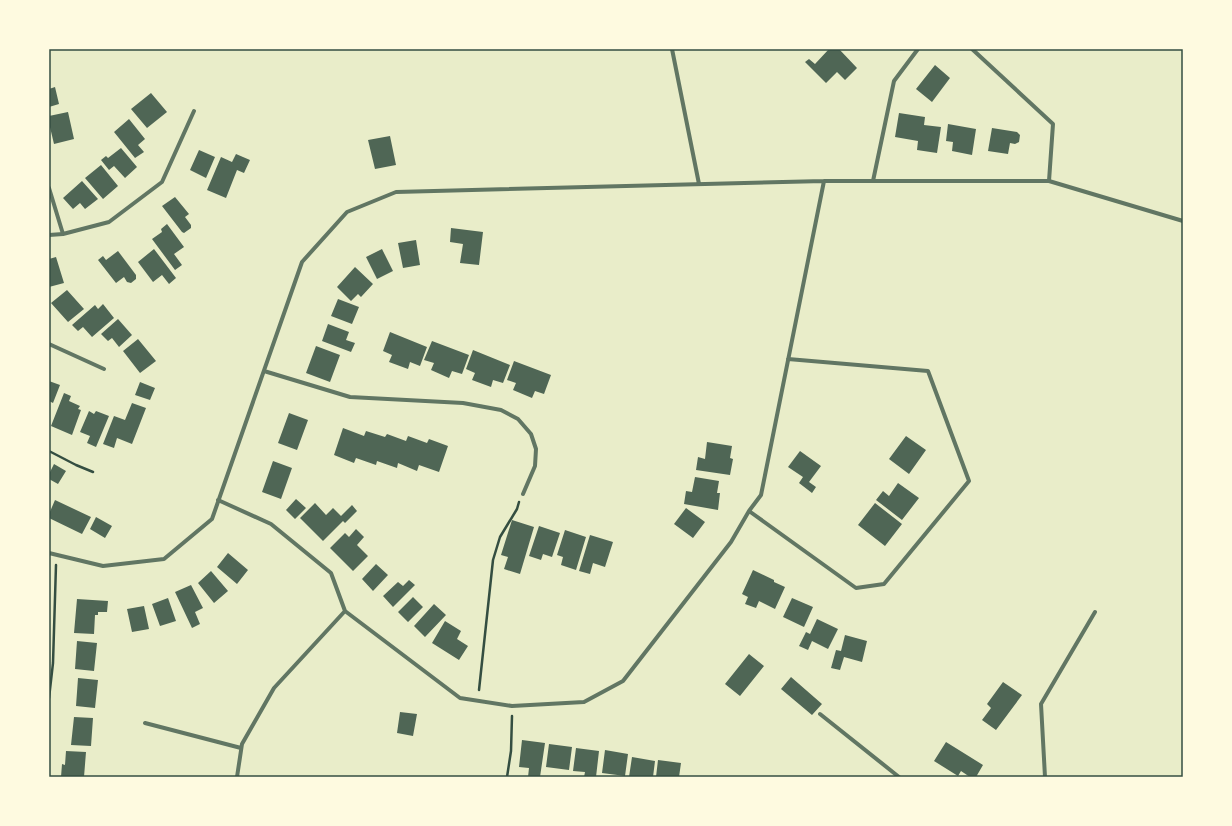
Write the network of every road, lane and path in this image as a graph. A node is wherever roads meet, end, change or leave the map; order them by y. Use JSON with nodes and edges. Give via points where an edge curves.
{"nodes":[{"id":1,"x":672,"y":49,"type":"edge"},
{"id":2,"x":918,"y":49,"type":"edge"},
{"id":3,"x":972,"y":49,"type":"edge"},
{"id":4,"x":194,"y":111,"type":"dead end"},
{"id":5,"x":824,"y":180,"type":"junction"},
{"id":6,"x":873,"y":181,"type":"junction"},
{"id":7,"x":1049,"y":181,"type":"junction"},
{"id":8,"x":699,"y":184,"type":"junction"},
{"id":9,"x":49,"y":188,"type":"edge"},
{"id":10,"x":1183,"y":221,"type":"edge"},
{"id":11,"x":63,"y":234,"type":"junction"},
{"id":12,"x":49,"y":235,"type":"edge"},
{"id":13,"x":49,"y":344,"type":"edge"},
{"id":14,"x":788,"y":359,"type":"junction"},
{"id":15,"x":104,"y":368,"type":"dead end"},
{"id":16,"x":264,"y":371,"type":"junction"},
{"id":17,"x":49,"y":451,"type":"edge"},
{"id":18,"x":93,"y":472,"type":"dead end"},
{"id":19,"x":523,"y":494,"type":"joint"},
{"id":20,"x":218,"y":500,"type":"junction"},
{"id":21,"x":750,"y":511,"type":"junction"},
{"id":22,"x":49,"y":553,"type":"edge"},
{"id":23,"x":56,"y":555,"type":"junction"},
{"id":24,"x":345,"y":612,"type":"junction"},
{"id":25,"x":1095,"y":612,"type":"dead end"},
{"id":26,"x":49,"y":698,"type":"edge"},
{"id":27,"x":478,"y":701,"type":"junction"},
{"id":28,"x":512,"y":706,"type":"junction"},
{"id":29,"x":820,"y":714,"type":"dead end"},
{"id":30,"x":145,"y":723,"type":"dead end"},
{"id":31,"x":241,"y":748,"type":"junction"},
{"id":32,"x":238,"y":777,"type":"edge"},
{"id":33,"x":508,"y":777,"type":"edge"},
{"id":34,"x":899,"y":777,"type":"edge"},
{"id":35,"x":1046,"y":777,"type":"edge"}],
"edges":[{"from":1,"to":8,"type":"street"},
{"from":2,"to":6,"type":"street","via":[[894,81]]},
{"from":3,"to":7,"type":"street","via":[[1053,124]]},
{"from":4,"to":11,"type":"street","via":[[162,182],[109,222]]},
{"from":5,"to":6,"type":"street"},
{"from":5,"to":8,"type":"street"},
{"from":5,"to":14,"type":"street"},
{"from":6,"to":7,"type":"street"},
{"from":7,"to":10,"type":"street"},
{"from":8,"to":16,"type":"street","via":[[396,192],[347,212],[302,262]]},
{"from":9,"to":11,"type":"street"},
{"from":11,"to":12,"type":"street"},
{"from":13,"to":15,"type":"street"},
{"from":14,"to":21,"type":"street","via":[[761,496]]},
{"from":14,"to":21,"type":"street","via":[[928,371],[969,481],[884,584],[856,588]]},
{"from":16,"to":19,"type":"street","via":[[350,397],[463,403],[501,410],[518,419],[531,434],[536,450],[535,466]]},
{"from":16,"to":20,"type":"street"},
{"from":17,"to":18,"type":"path"},
{"from":19,"to":27,"type":"path","via":[[500,537],[493,560]]},
{"from":20,"to":23,"type":"street","via":[[212,519],[164,559],[103,566]]},
{"from":20,"to":24,"type":"street","via":[[271,524],[330,573]]},
{"from":21,"to":28,"type":"street","via":[[731,542],[623,681],[584,702]]},
{"from":22,"to":23,"type":"street"},
{"from":23,"to":26,"type":"path","via":[[53,663]]},
{"from":24,"to":27,"type":"street","via":[[460,698]]},
{"from":24,"to":31,"type":"street","via":[[274,688]]},
{"from":25,"to":35,"type":"street","via":[[1041,704]]},
{"from":27,"to":28,"type":"street"},
{"from":28,"to":33,"type":"path"},
{"from":29,"to":34,"type":"street"},
{"from":30,"to":31,"type":"street"},
{"from":31,"to":32,"type":"street"}]}
